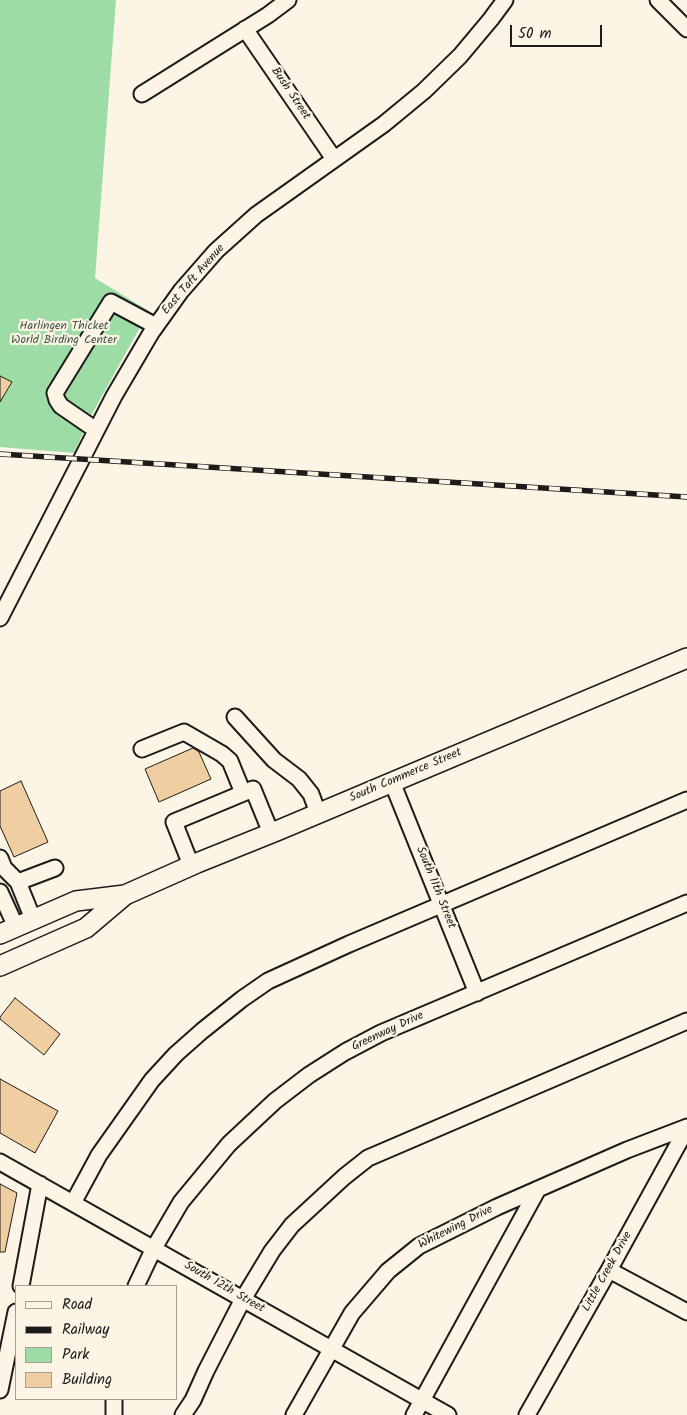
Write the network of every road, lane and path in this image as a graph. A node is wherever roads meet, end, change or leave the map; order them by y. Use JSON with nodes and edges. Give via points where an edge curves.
{"nodes":[{"id":1,"x":288,"y":0,"type":"edge"},
{"id":2,"x":505,"y":0,"type":"edge"},
{"id":3,"x":668,"y":3,"type":"edge"},
{"id":4,"x":245,"y":29,"type":"junction"},
{"id":5,"x":687,"y":29,"type":"edge"},
{"id":6,"x":142,"y":94,"type":"dead end"},
{"id":7,"x":334,"y":158,"type":"junction"},
{"id":8,"x":156,"y":326,"type":"junction"},
{"id":9,"x":96,"y":430,"type":"junction"},
{"id":10,"x":0,"y":618,"type":"edge"},
{"id":11,"x":687,"y":658,"type":"edge"},
{"id":12,"x":235,"y":717,"type":"dead end"},
{"id":13,"x":142,"y":749,"type":"dead end"},
{"id":14,"x":392,"y":782,"type":"junction"},
{"id":15,"x":243,"y":793,"type":"junction"},
{"id":16,"x":687,"y":800,"type":"edge"},
{"id":17,"x":318,"y":813,"type":"junction"},
{"id":18,"x":271,"y":833,"type":"junction"},
{"id":19,"x":0,"y":858,"type":"edge"},
{"id":20,"x":191,"y":865,"type":"junction"},
{"id":21,"x":55,"y":868,"type":"dead end"},
{"id":22,"x":18,"y":882,"type":"junction"},
{"id":23,"x":0,"y":892,"type":"edge"},
{"id":24,"x":125,"y":895,"type":"junction"},
{"id":25,"x":442,"y":904,"type":"junction"},
{"id":26,"x":687,"y":904,"type":"edge"},
{"id":27,"x":17,"y":926,"type":"edge"},
{"id":28,"x":0,"y":966,"type":"edge"},
{"id":29,"x":477,"y":993,"type":"junction"},
{"id":30,"x":687,"y":1021,"type":"edge"},
{"id":31,"x":687,"y":1127,"type":"edge"},
{"id":32,"x":0,"y":1162,"type":"edge"},
{"id":33,"x":40,"y":1184,"type":"junction"},
{"id":34,"x":538,"y":1189,"type":"junction"},
{"id":35,"x":73,"y":1202,"type":"junction"},
{"id":36,"x":154,"y":1248,"type":"junction"},
{"id":37,"x":609,"y":1270,"type":"junction"},
{"id":38,"x":21,"y":1285,"type":"edge"},
{"id":39,"x":136,"y":1285,"type":"edge"},
{"id":40,"x":244,"y":1299,"type":"junction"},
{"id":41,"x":687,"y":1312,"type":"edge"},
{"id":42,"x":15,"y":1317,"type":"edge"},
{"id":43,"x":332,"y":1350,"type":"junction"},
{"id":44,"x":0,"y":1390,"type":"edge"},
{"id":45,"x":114,"y":1400,"type":"edge"},
{"id":46,"x":422,"y":1400,"type":"junction"},
{"id":47,"x":114,"y":1415,"type":"edge"},
{"id":48,"x":183,"y":1415,"type":"edge"},
{"id":49,"x":294,"y":1415,"type":"edge"},
{"id":50,"x":414,"y":1415,"type":"edge"},
{"id":51,"x":448,"y":1415,"type":"edge"},
{"id":52,"x":527,"y":1415,"type":"edge"}],
"edges":[{"from":1,"to":4,"type":"street"},
{"from":2,"to":7,"type":"street","name":"East Taft Avenue","via":[[460,56],[424,92]]},
{"from":3,"to":5,"type":"street"},
{"from":4,"to":6,"type":"street"},
{"from":4,"to":7,"type":"street","name":"Bush Street"},
{"from":7,"to":8,"type":"street","name":"East Taft Avenue","via":[[256,215],[216,251]]},
{"from":8,"to":9,"type":"street","name":"East Taft Avenue"},
{"from":8,"to":9,"type":"street","via":[[111,302],[55,393],[61,406]]},
{"from":9,"to":10,"type":"street","name":"East Taft Avenue"},
{"from":11,"to":14,"type":"main road","name":"South Commerce Street"},
{"from":12,"to":17,"type":"street","via":[[274,760],[299,779],[311,794]]},
{"from":13,"to":15,"type":"street","via":[[184,732],[230,761]]},
{"from":14,"to":17,"type":"main road","name":"South Commerce Street"},
{"from":14,"to":25,"type":"street","name":"South 11th Street"},
{"from":15,"to":18,"type":"street","via":[[253,789]]},
{"from":15,"to":20,"type":"street","via":[[174,822]]},
{"from":16,"to":25,"type":"street"},
{"from":17,"to":18,"type":"main road","name":"South Commerce Street"},
{"from":18,"to":20,"type":"main road","name":"South Commerce Street"},
{"from":19,"to":22,"type":"street","via":[[4,868]]},
{"from":20,"to":24,"type":"main road","name":"South Commerce Street"},
{"from":21,"to":22,"type":"street"},
{"from":22,"to":27,"type":"street"},
{"from":23,"to":27,"type":"street"},
{"from":24,"to":27,"type":"main road","name":"South Commerce Street","via":[[76,901]]},
{"from":24,"to":28,"type":"main road","name":"South Commerce Street","via":[[86,928]]},
{"from":25,"to":29,"type":"street","name":"South 11th Street"},
{"from":25,"to":35,"type":"street","via":[[291,969],[242,999],[189,1043],[152,1080],[99,1155]]},
{"from":26,"to":29,"type":"street","name":"Greenway Drive"},
{"from":29,"to":36,"type":"street","name":"Greenway Drive","via":[[381,1033],[309,1075],[275,1101],[229,1144],[181,1202]]},
{"from":30,"to":40,"type":"street","via":[[368,1158],[292,1225],[272,1251]]},
{"from":31,"to":34,"type":"street","name":"Whitewing Drive"},
{"from":31,"to":37,"type":"street","name":"Little Creek Drive"},
{"from":32,"to":33,"type":"street","name":"South 12th Street"},
{"from":33,"to":35,"type":"street","name":"South 12th Street"},
{"from":33,"to":38,"type":"street"},
{"from":34,"to":43,"type":"street","name":"Whitewing Drive","via":[[446,1231],[419,1246],[388,1270],[352,1313]]},
{"from":34,"to":46,"type":"street"},
{"from":35,"to":36,"type":"street","name":"South 12th Street"},
{"from":36,"to":39,"type":"street","name":"Greenway Drive"},
{"from":36,"to":40,"type":"street","name":"South 12th Street"},
{"from":37,"to":41,"type":"street"},
{"from":37,"to":52,"type":"street","name":"Little Creek Drive"},
{"from":40,"to":43,"type":"street","name":"South 12th Street"},
{"from":40,"to":48,"type":"street"},
{"from":42,"to":44,"type":"street"},
{"from":43,"to":46,"type":"street","name":"South 12th Street"},
{"from":43,"to":49,"type":"street","name":"Whitewing Drive"},
{"from":45,"to":47,"type":"street"},
{"from":46,"to":50,"type":"street"},
{"from":46,"to":51,"type":"street","name":"South 12th Street"}]}
